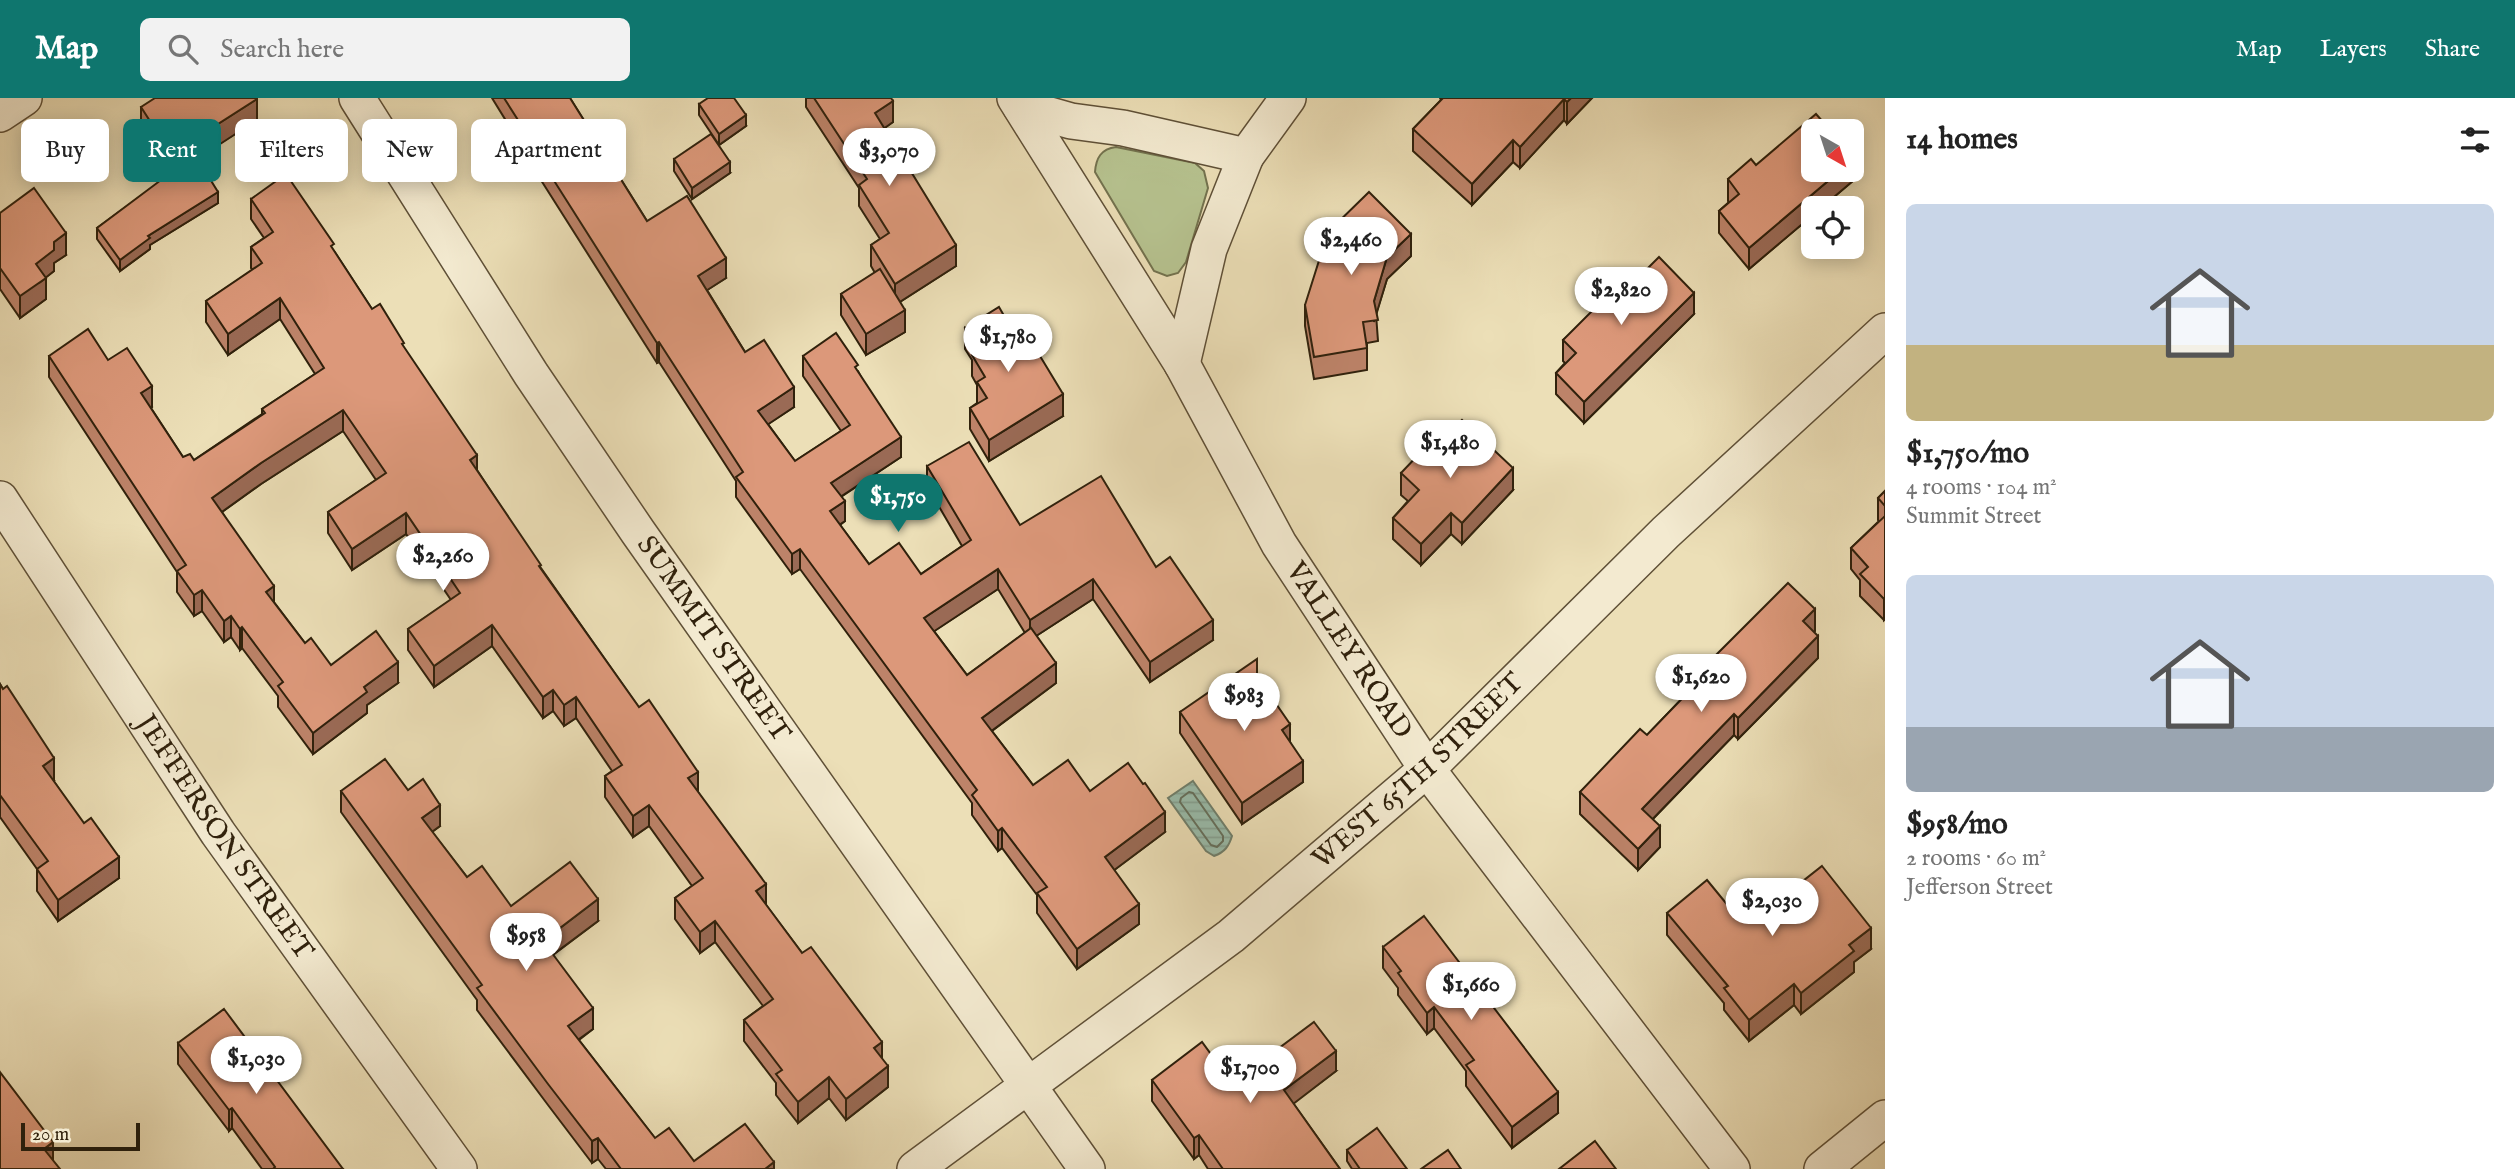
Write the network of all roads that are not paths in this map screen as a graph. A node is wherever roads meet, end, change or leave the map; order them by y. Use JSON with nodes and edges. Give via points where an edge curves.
{"nodes":[{"id":1,"x":24,"y":98,"type":"edge"},
{"id":2,"x":357,"y":98,"type":"edge"},
{"id":3,"x":1288,"y":98,"type":"edge"},
{"id":4,"x":1018,"y":103,"type":"edge"},
{"id":5,"x":0,"y":114,"type":"edge"},
{"id":6,"x":1246,"y":156,"type":"junction"},
{"id":7,"x":1885,"y":331,"type":"edge"},
{"id":8,"x":1182,"y":365,"type":"junction"},
{"id":9,"x":0,"y":499,"type":"edge"},
{"id":10,"x":1427,"y":769,"type":"junction"},
{"id":11,"x":1029,"y":1087,"type":"junction"},
{"id":12,"x":1885,"y":1118,"type":"edge"},
{"id":13,"x":459,"y":1169,"type":"edge"},
{"id":14,"x":915,"y":1169,"type":"edge"},
{"id":15,"x":1087,"y":1169,"type":"edge"},
{"id":16,"x":1732,"y":1169,"type":"edge"},
{"id":17,"x":1822,"y":1169,"type":"edge"}],
"edges":[{"from":1,"to":5,"type":"street"},
{"from":2,"to":11,"type":"street","name":"SUMMIT STREET","via":[[546,397]]},
{"from":3,"to":6,"type":"street"},
{"from":4,"to":6,"type":"street","via":[[1071,121]]},
{"from":4,"to":8,"type":"street","name":"VALLEY ROAD"},
{"from":6,"to":8,"type":"street","via":[[1209,249]]},
{"from":7,"to":10,"type":"street","name":"WEST 65TH STREET","via":[[1666,532]]},
{"from":8,"to":10,"type":"street","name":"VALLEY ROAD","via":[[1279,544]]},
{"from":9,"to":13,"type":"street","name":"JEFFERSON STREET","via":[[218,833]]},
{"from":10,"to":11,"type":"street","name":"WEST 65TH STREET","via":[[1231,936]]},
{"from":10,"to":16,"type":"street","name":"VALLEY ROAD"},
{"from":11,"to":14,"type":"street","name":"WEST 65TH STREET"},
{"from":11,"to":15,"type":"street","name":"SUMMIT STREET"},
{"from":12,"to":17,"type":"street"}]}
